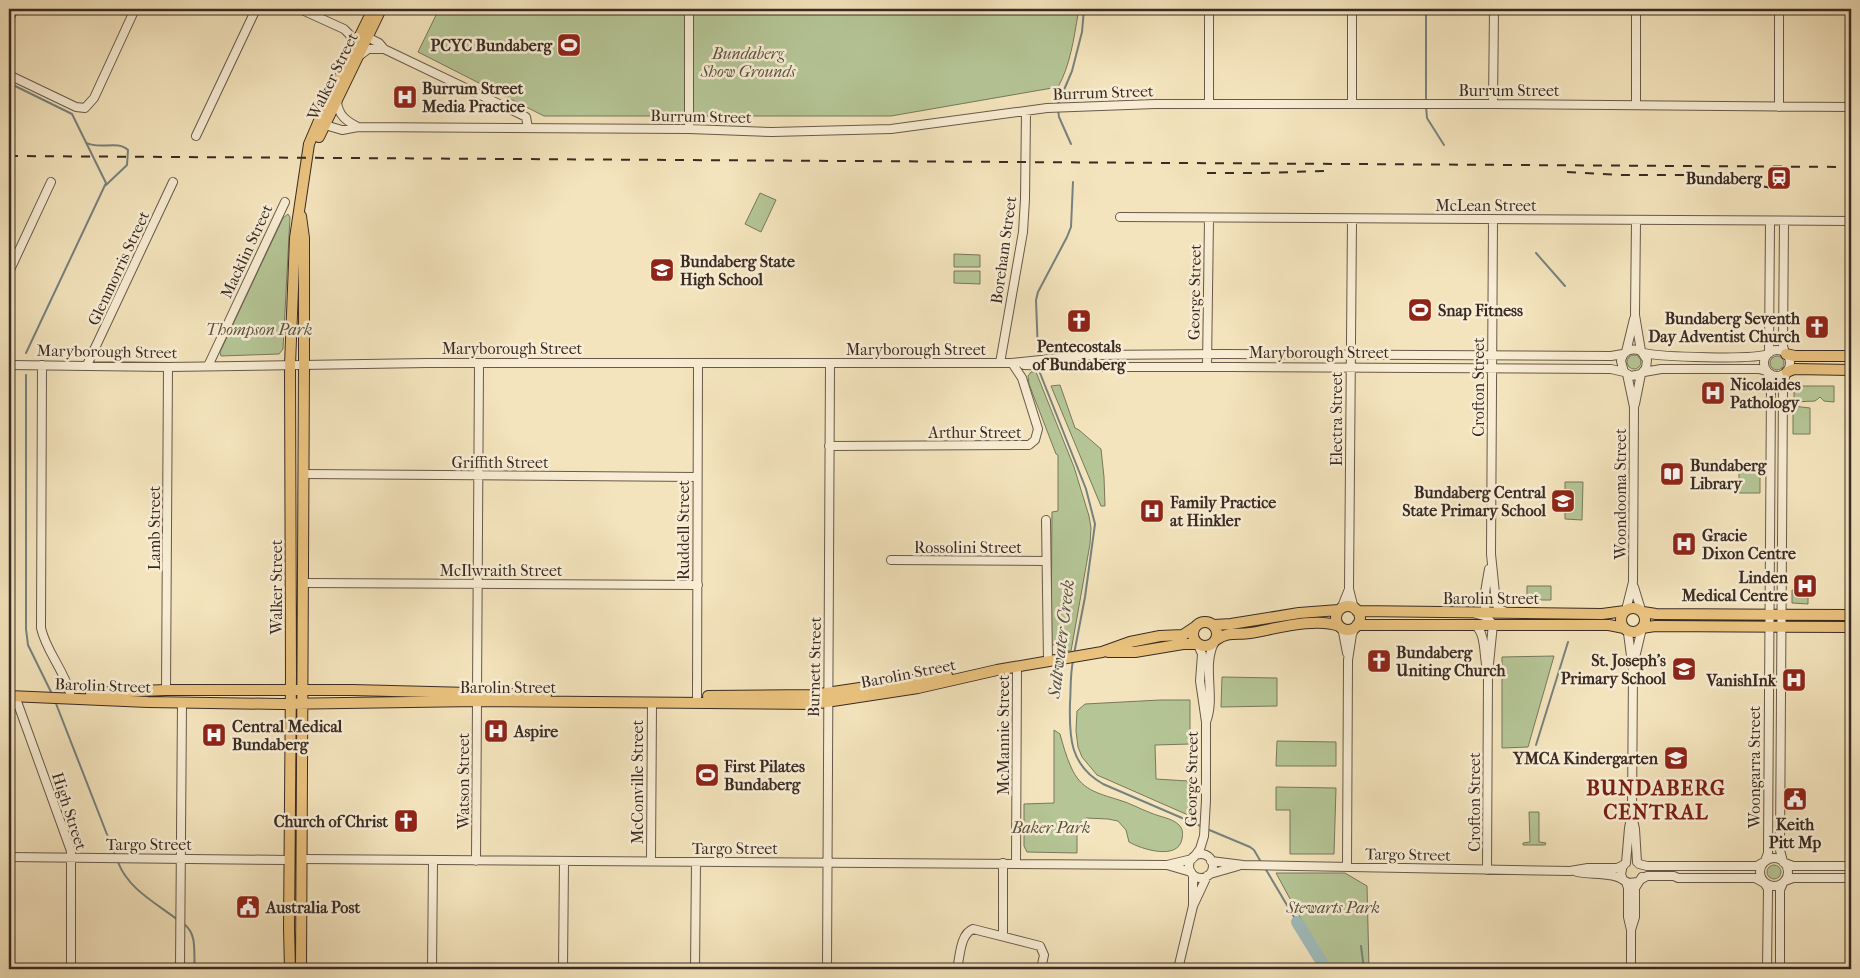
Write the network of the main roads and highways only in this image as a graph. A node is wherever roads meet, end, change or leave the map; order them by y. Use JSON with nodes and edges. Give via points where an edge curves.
{"nodes":[{"id":1,"x":373,"y":9,"type":"edge"},
{"id":2,"x":381,"y":9,"type":"edge"},
{"id":3,"x":359,"y":46,"type":"junction"},
{"id":4,"x":323,"y":120,"type":"junction"},
{"id":5,"x":300,"y":205,"type":"junction"},
{"id":6,"x":1786,"y":353,"type":"road end"},
{"id":7,"x":1851,"y":356,"type":"edge"},
{"id":8,"x":1851,"y":370,"type":"edge"},
{"id":9,"x":1787,"y":372,"type":"road end"},
{"id":10,"x":1340,"y":610,"type":"junction"},
{"id":11,"x":1356,"y":610,"type":"junction"},
{"id":12,"x":1626,"y":610,"type":"junction"},
{"id":13,"x":1642,"y":611,"type":"junction"},
{"id":14,"x":1851,"y":614,"type":"edge"},
{"id":15,"x":1214,"y":625,"type":"junction"},
{"id":16,"x":1340,"y":626,"type":"junction"},
{"id":17,"x":1356,"y":626,"type":"junction"},
{"id":18,"x":1196,"y":627,"type":"junction"},
{"id":19,"x":1625,"y":628,"type":"junction"},
{"id":20,"x":1642,"y":628,"type":"junction"},
{"id":21,"x":1851,"y":628,"type":"edge"},
{"id":22,"x":1215,"y":641,"type":"junction"},
{"id":23,"x":1198,"y":645,"type":"junction"},
{"id":24,"x":1102,"y":652,"type":"junction"},
{"id":25,"x":291,"y":691,"type":"junction"},
{"id":26,"x":303,"y":691,"type":"junction"},
{"id":27,"x":127,"y":692,"type":"junction"},
{"id":28,"x":63,"y":695,"type":"junction"},
{"id":29,"x":12,"y":696,"type":"edge"},
{"id":30,"x":477,"y":697,"type":"junction"},
{"id":31,"x":828,"y":698,"type":"junction"},
{"id":32,"x":182,"y":703,"type":"junction"},
{"id":33,"x":290,"y":704,"type":"junction"},
{"id":34,"x":303,"y":704,"type":"junction"},
{"id":35,"x":302,"y":800,"type":"junction"},
{"id":36,"x":302,"y":859,"type":"junction"},
{"id":37,"x":289,"y":860,"type":"junction"},
{"id":38,"x":289,"y":912,"type":"junction"},
{"id":39,"x":290,"y":969,"type":"edge"},
{"id":40,"x":301,"y":969,"type":"edge"}],
"edges":[{"from":1,"to":3,"type":"main road","name":"Walker Street","via":[[364,25]]},
{"from":2,"to":3,"type":"main road","name":"Walker Street"},
{"from":3,"to":4,"type":"main road","name":"Walker Street"},
{"from":3,"to":4,"type":"main road","name":"Walker Street","via":[[337,101]]},
{"from":4,"to":5,"type":"main road","name":"Walker Street","via":[[309,144]]},
{"from":5,"to":25,"type":"main road","name":"Walker Street","via":[[295,238],[290,365]]},
{"from":5,"to":26,"type":"main road","name":"Walker Street","via":[[304,238]]},
{"from":6,"to":7,"type":"main road","via":[[1795,356]]},
{"from":8,"to":9,"type":"main road","via":[[1794,369]]},
{"from":10,"to":11,"type":"main road","via":[[1348,607]]},
{"from":10,"to":15,"type":"main road"},
{"from":10,"to":16,"type":"main road","via":[[1336,619]]},
{"from":11,"to":12,"type":"main road","name":"Barolin Street","via":[[1610,614]]},
{"from":11,"to":17,"type":"main road","via":[[1359,618]]},
{"from":12,"to":13,"type":"main road","via":[[1635,608]]},
{"from":12,"to":19,"type":"main road","via":[[1621,619]]},
{"from":13,"to":14,"type":"main road","via":[[1656,614]]},
{"from":13,"to":20,"type":"main road","via":[[1645,621]]},
{"from":15,"to":18,"type":"main road","via":[[1203,622]]},
{"from":15,"to":22,"type":"main road","via":[[1217,632]]},
{"from":16,"to":17,"type":"main road","via":[[1348,630]]},
{"from":16,"to":22,"type":"main road","via":[[1305,624],[1245,634],[1230,633]]},
{"from":17,"to":19,"type":"main road","name":"Barolin Street","via":[[1506,624]]},
{"from":18,"to":23,"type":"main road","via":[[1193,638]]},
{"from":18,"to":24,"type":"main road","name":"Barolin Street","via":[[1183,635],[1130,642]]},
{"from":19,"to":20,"type":"main road","via":[[1632,632]]},
{"from":20,"to":21,"type":"main road"},
{"from":22,"to":23,"type":"main road","via":[[1205,647]]},
{"from":23,"to":24,"type":"main road","name":"Barolin Street"},
{"from":24,"to":31,"type":"main road","name":"Barolin Street","via":[[917,680]]},
{"from":25,"to":26,"type":"main road","name":"Barolin Street"},
{"from":25,"to":27,"type":"main road","name":"Barolin Street"},
{"from":25,"to":33,"type":"main road","name":"Walker Street"},
{"from":26,"to":30,"type":"main road","name":"Barolin Street","via":[[422,691]]},
{"from":26,"to":34,"type":"main road","name":"Walker Street"},
{"from":27,"to":28,"type":"main road","name":"Barolin Street"},
{"from":27,"to":32,"type":"main road","via":[[166,695]]},
{"from":28,"to":29,"type":"main road","name":"Barolin Street","via":[[27,693]]},
{"from":28,"to":32,"type":"main road","name":"Barolin Street"},
{"from":30,"to":31,"type":"main road","name":"Barolin Street"},
{"from":30,"to":31,"type":"main road","name":"Barolin Street","via":[[760,705],[813,704]]},
{"from":30,"to":34,"type":"main road","name":"Barolin Street"},
{"from":32,"to":33,"type":"main road","name":"Barolin Street"},
{"from":33,"to":34,"type":"main road","name":"Barolin Street"},
{"from":33,"to":37,"type":"main road","name":"Walker Street"},
{"from":34,"to":35,"type":"main road","name":"Walker Street"},
{"from":35,"to":36,"type":"main road","name":"Walker Street"},
{"from":35,"to":37,"type":"main road","via":[[296,822],[296,851]]},
{"from":36,"to":38,"type":"main road","via":[[296,868],[295,896]]},
{"from":36,"to":40,"type":"main road","name":"Walker Street"},
{"from":37,"to":38,"type":"main road","name":"Walker Street"},
{"from":38,"to":39,"type":"main road","name":"Walker Street"}]}
